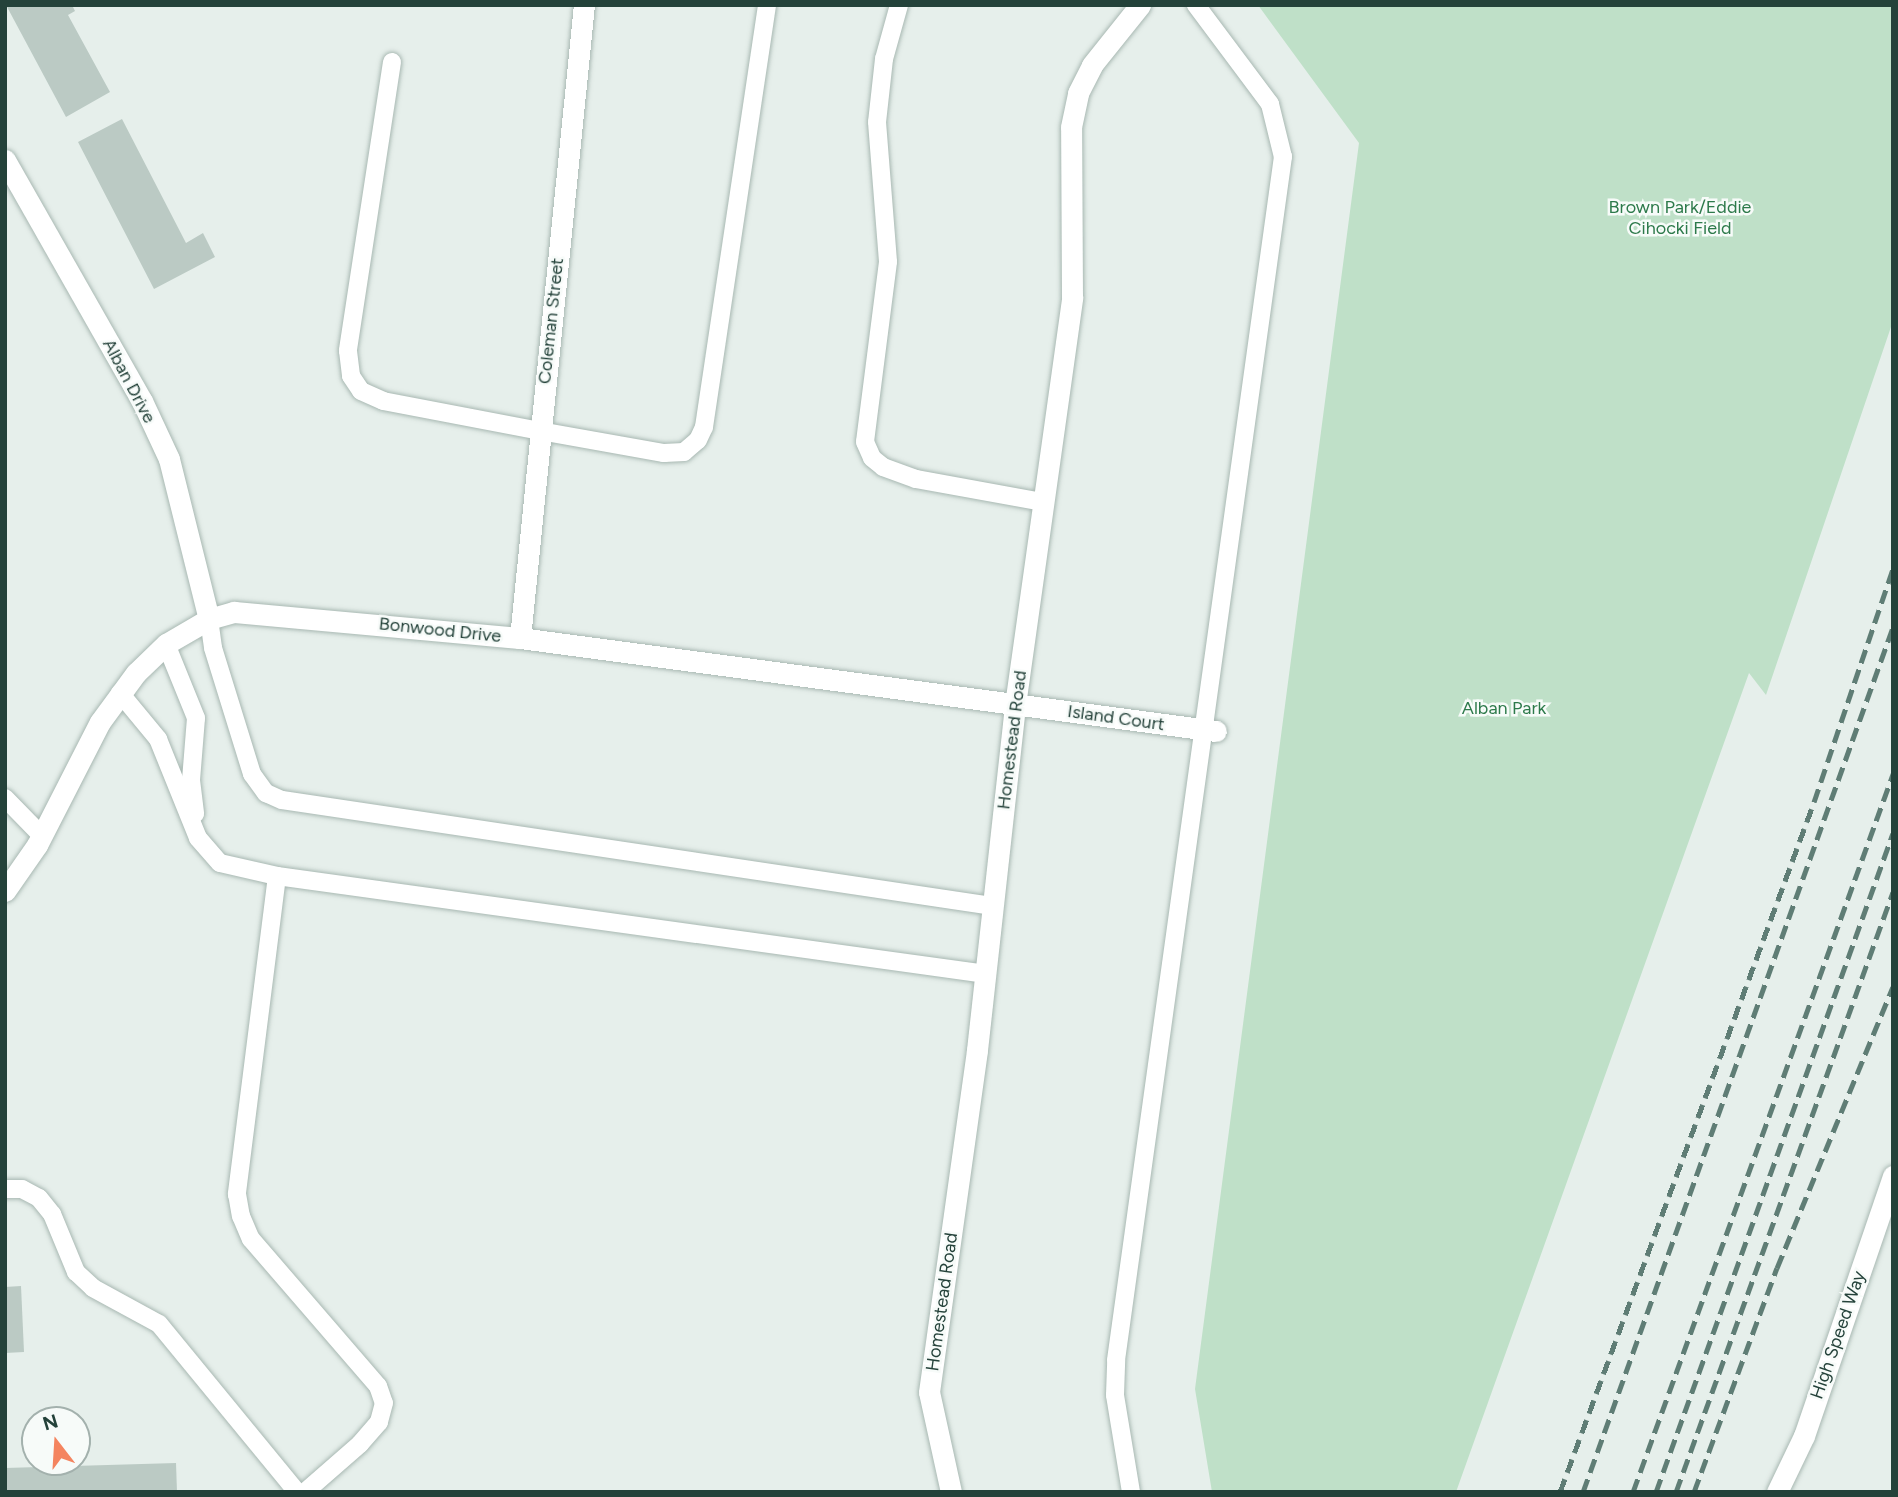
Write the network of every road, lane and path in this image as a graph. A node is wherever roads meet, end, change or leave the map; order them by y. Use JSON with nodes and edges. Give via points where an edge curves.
{"nodes":[{"id":1,"x":584,"y":5,"type":"edge"},
{"id":2,"x":767,"y":5,"type":"edge"},
{"id":3,"x":899,"y":5,"type":"edge"},
{"id":4,"x":1140,"y":5,"type":"edge"},
{"id":5,"x":1196,"y":5,"type":"edge"},
{"id":6,"x":392,"y":62,"type":"dead end"},
{"id":7,"x":5,"y":160,"type":"edge"},
{"id":8,"x":540,"y":431,"type":"junction"},
{"id":9,"x":1042,"y":502,"type":"junction"},
{"id":10,"x":209,"y":619,"type":"junction"},
{"id":11,"x":520,"y":638,"type":"junction"},
{"id":12,"x":166,"y":644,"type":"junction"},
{"id":13,"x":120,"y":693,"type":"junction"},
{"id":14,"x":1015,"y":705,"type":"junction"},
{"id":15,"x":1209,"y":731,"type":"junction"},
{"id":16,"x":5,"y":798,"type":"edge"},
{"id":17,"x":40,"y":834,"type":"junction"},
{"id":18,"x":198,"y":838,"type":"junction"},
{"id":19,"x":277,"y":876,"type":"junction"},
{"id":20,"x":5,"y":891,"type":"edge"},
{"id":21,"x":993,"y":906,"type":"junction"},
{"id":22,"x":986,"y":974,"type":"junction"},
{"id":23,"x":1893,"y":1176,"type":"edge"},
{"id":24,"x":5,"y":1189,"type":"edge"},
{"id":25,"x":297,"y":1492,"type":"edge"},
{"id":26,"x":305,"y":1492,"type":"edge"},
{"id":27,"x":951,"y":1492,"type":"edge"},
{"id":28,"x":1130,"y":1492,"type":"edge"},
{"id":29,"x":1777,"y":1492,"type":"edge"}],
"edges":[{"from":1,"to":8,"type":"street","name":"Coleman Street"},
{"from":2,"to":8,"type":"lane","via":[[698,440],[684,452],[664,453]]},
{"from":3,"to":9,"type":"lane","via":[[884,59],[877,122],[888,262],[865,442],[872,458],[883,467],[916,479]]},
{"from":4,"to":9,"type":"street","name":"Homestead Road","via":[[1092,65],[1076,104],[1070,173],[1072,297]]},
{"from":5,"to":15,"type":"lane","via":[[1270,104],[1283,157]]},
{"from":6,"to":8,"type":"lane","via":[[348,351],[351,376],[361,391],[383,401]]},
{"from":7,"to":10,"type":"street","name":"Alban Drive","via":[[142,401],[169,458]]},
{"from":8,"to":11,"type":"street","name":"Coleman Street"},
{"from":9,"to":14,"type":"street","name":"Homestead Road"},
{"from":10,"to":11,"type":"street","name":"Bonwood Drive","via":[[259,612]]},
{"from":10,"to":12,"type":"street","name":"Bonwood Drive"},
{"from":10,"to":21,"type":"lane","via":[[213,648],[252,774],[266,793],[282,800]]},
{"from":11,"to":14,"type":"street","name":"Bonwood Drive"},
{"from":12,"to":13,"type":"street","name":"Bonwood Drive"},
{"from":12,"to":18,"type":"lane","via":[[196,718],[191,780]]},
{"from":13,"to":17,"type":"street","name":"Bonwood Drive"},
{"from":13,"to":18,"type":"lane","via":[[158,739]]},
{"from":14,"to":15,"type":"street","name":"Island Court"},
{"from":14,"to":21,"type":"street","name":"Homestead Road"},
{"from":15,"to":28,"type":"lane","via":[[1116,1360],[1115,1395]]},
{"from":16,"to":17,"type":"lane"},
{"from":17,"to":20,"type":"street","name":"Bonwood Drive"},
{"from":18,"to":19,"type":"lane","via":[[220,863]]},
{"from":19,"to":22,"type":"lane"},
{"from":19,"to":26,"type":"lane","via":[[237,1194],[241,1216],[251,1239],[378,1386],[384,1403],[379,1422],[360,1444]]},
{"from":21,"to":22,"type":"street","name":"Homestead Road"},
{"from":22,"to":27,"type":"street","name":"Homestead Road","via":[[929,1392]]},
{"from":23,"to":29,"type":"street","name":"High Speed Way","via":[[1804,1436]]},
{"from":24,"to":25,"type":"lane","via":[[22,1189],[39,1198],[52,1214],[76,1272],[93,1288],[159,1324]]}]}
